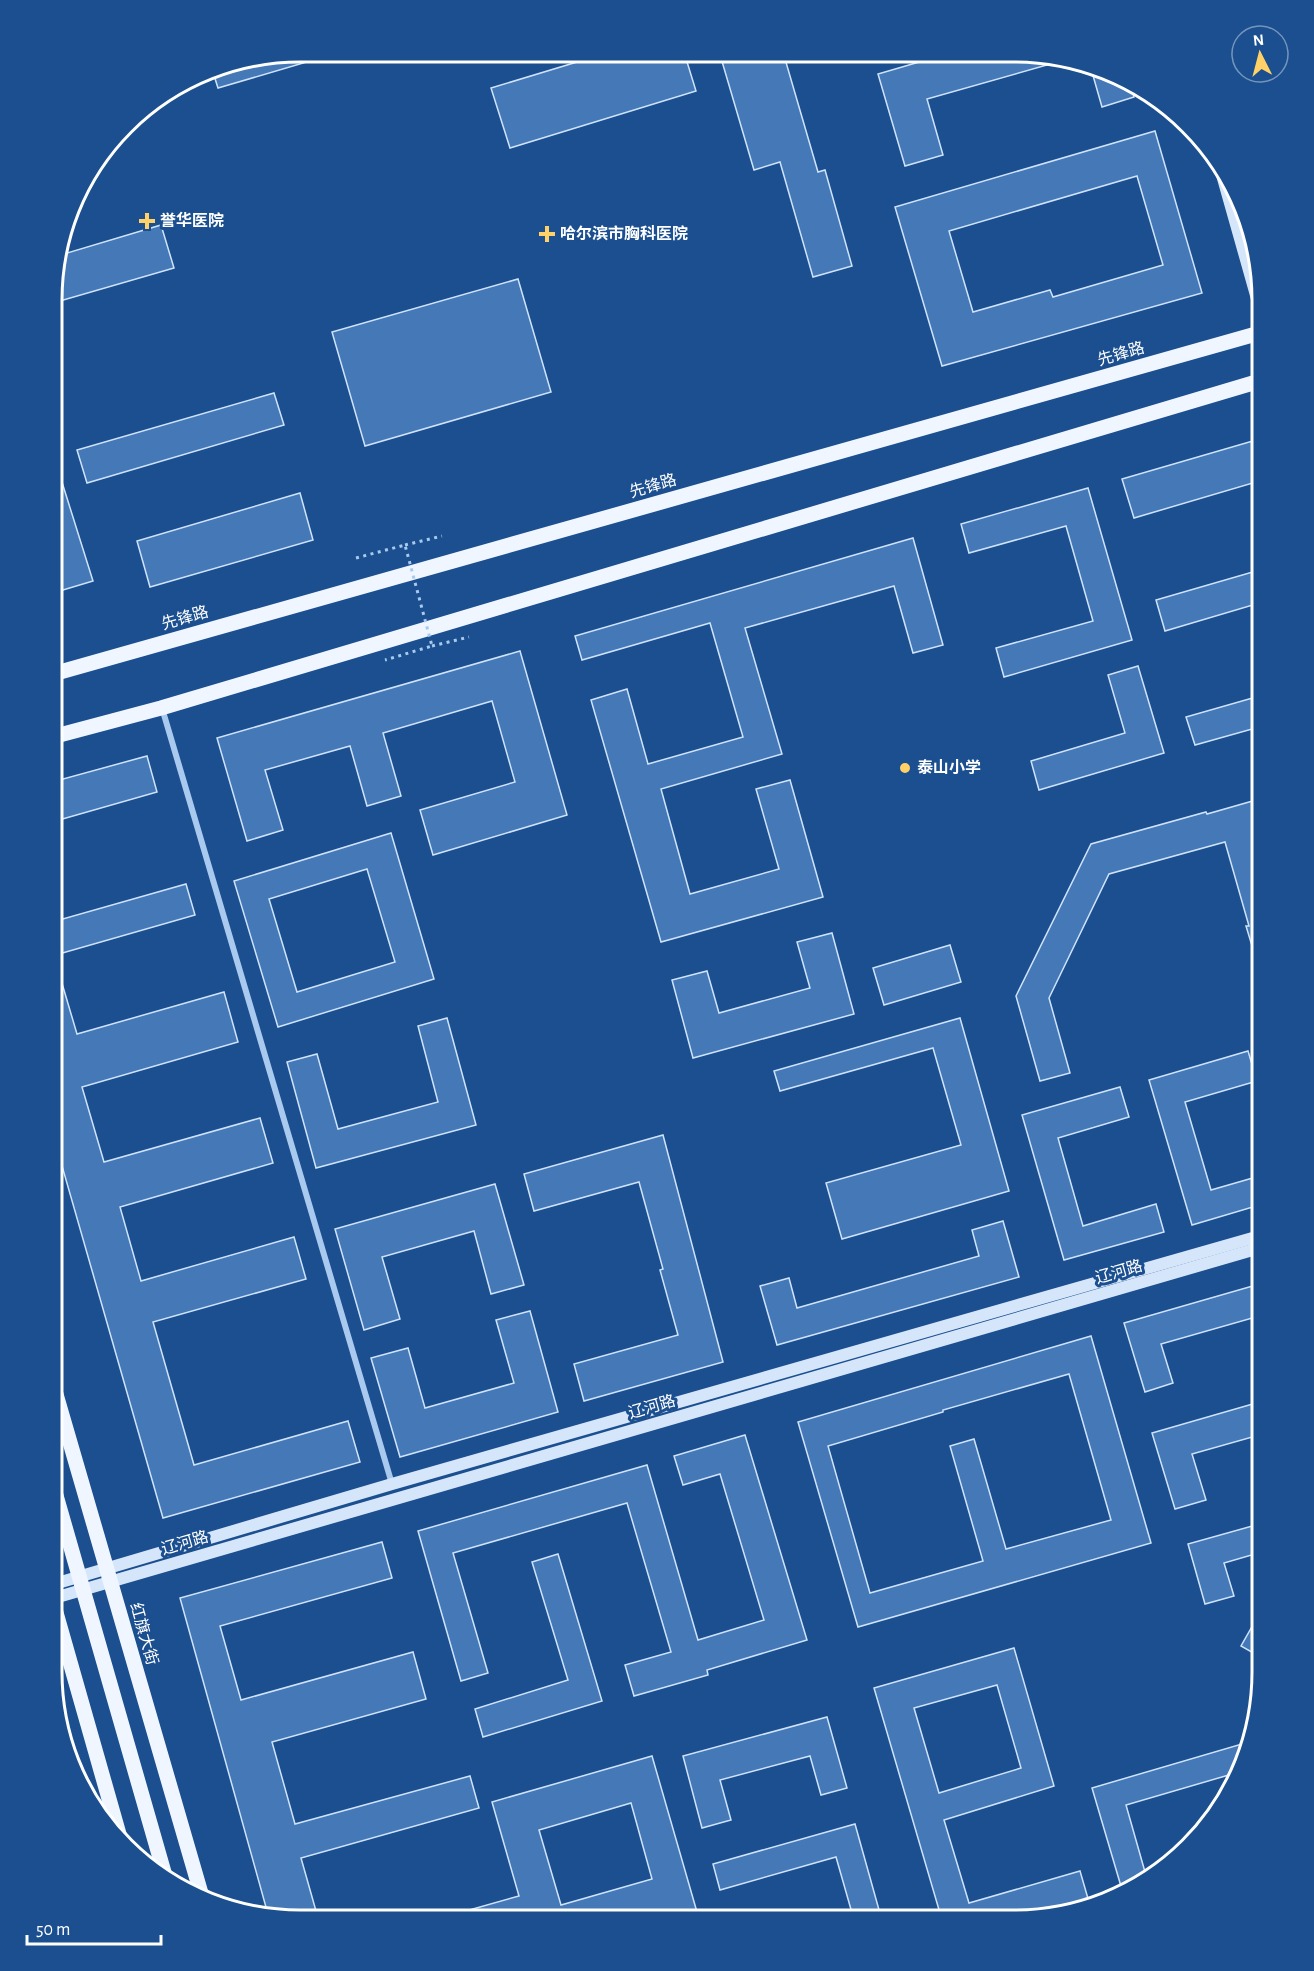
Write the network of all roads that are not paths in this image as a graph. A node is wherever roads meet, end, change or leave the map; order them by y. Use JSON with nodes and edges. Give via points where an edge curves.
{"nodes":[{"id":1,"x":1227,"y":193,"type":"edge"},
{"id":2,"x":1251,"y":273,"type":"edge"},
{"id":3,"x":1252,"y":335,"type":"edge"},
{"id":4,"x":1252,"y":383,"type":"edge"},
{"id":5,"x":62,"y":671,"type":"edge"},
{"id":6,"x":161,"y":708,"type":"junction"},
{"id":7,"x":62,"y":734,"type":"edge"},
{"id":8,"x":1252,"y":1238,"type":"edge"},
{"id":9,"x":1252,"y":1250,"type":"edge"},
{"id":10,"x":62,"y":1415,"type":"edge"},
{"id":11,"x":392,"y":1484,"type":"junction"},
{"id":12,"x":62,"y":1515,"type":"edge"},
{"id":13,"x":108,"y":1575,"type":"junction"},
{"id":14,"x":82,"y":1583,"type":"junction"},
{"id":15,"x":62,"y":1591,"type":"edge"},
{"id":16,"x":62,"y":1634,"type":"edge"},
{"id":17,"x":115,"y":1821,"type":"edge"},
{"id":18,"x":162,"y":1865,"type":"edge"},
{"id":19,"x":199,"y":1887,"type":"edge"}],
"edges":[{"from":1,"to":2,"type":"main road"},
{"from":3,"to":5,"type":"main road","name":"先锋路"},
{"from":4,"to":6,"type":"main road"},
{"from":6,"to":7,"type":"main road"},
{"from":6,"to":11,"type":"street"},
{"from":8,"to":11,"type":"main road","name":"辽河路"},
{"from":9,"to":13,"type":"main road","name":"辽河路"},
{"from":10,"to":13,"type":"main road","name":"红旗大街"},
{"from":11,"to":13,"type":"main road","name":"辽河路"},
{"from":12,"to":14,"type":"main road"},
{"from":13,"to":14,"type":"main road","name":"辽河路"},
{"from":13,"to":19,"type":"main road","name":"红旗大街"},
{"from":14,"to":15,"type":"main road","name":"辽河路"},
{"from":14,"to":18,"type":"main road"},
{"from":16,"to":17,"type":"main road"}]}
